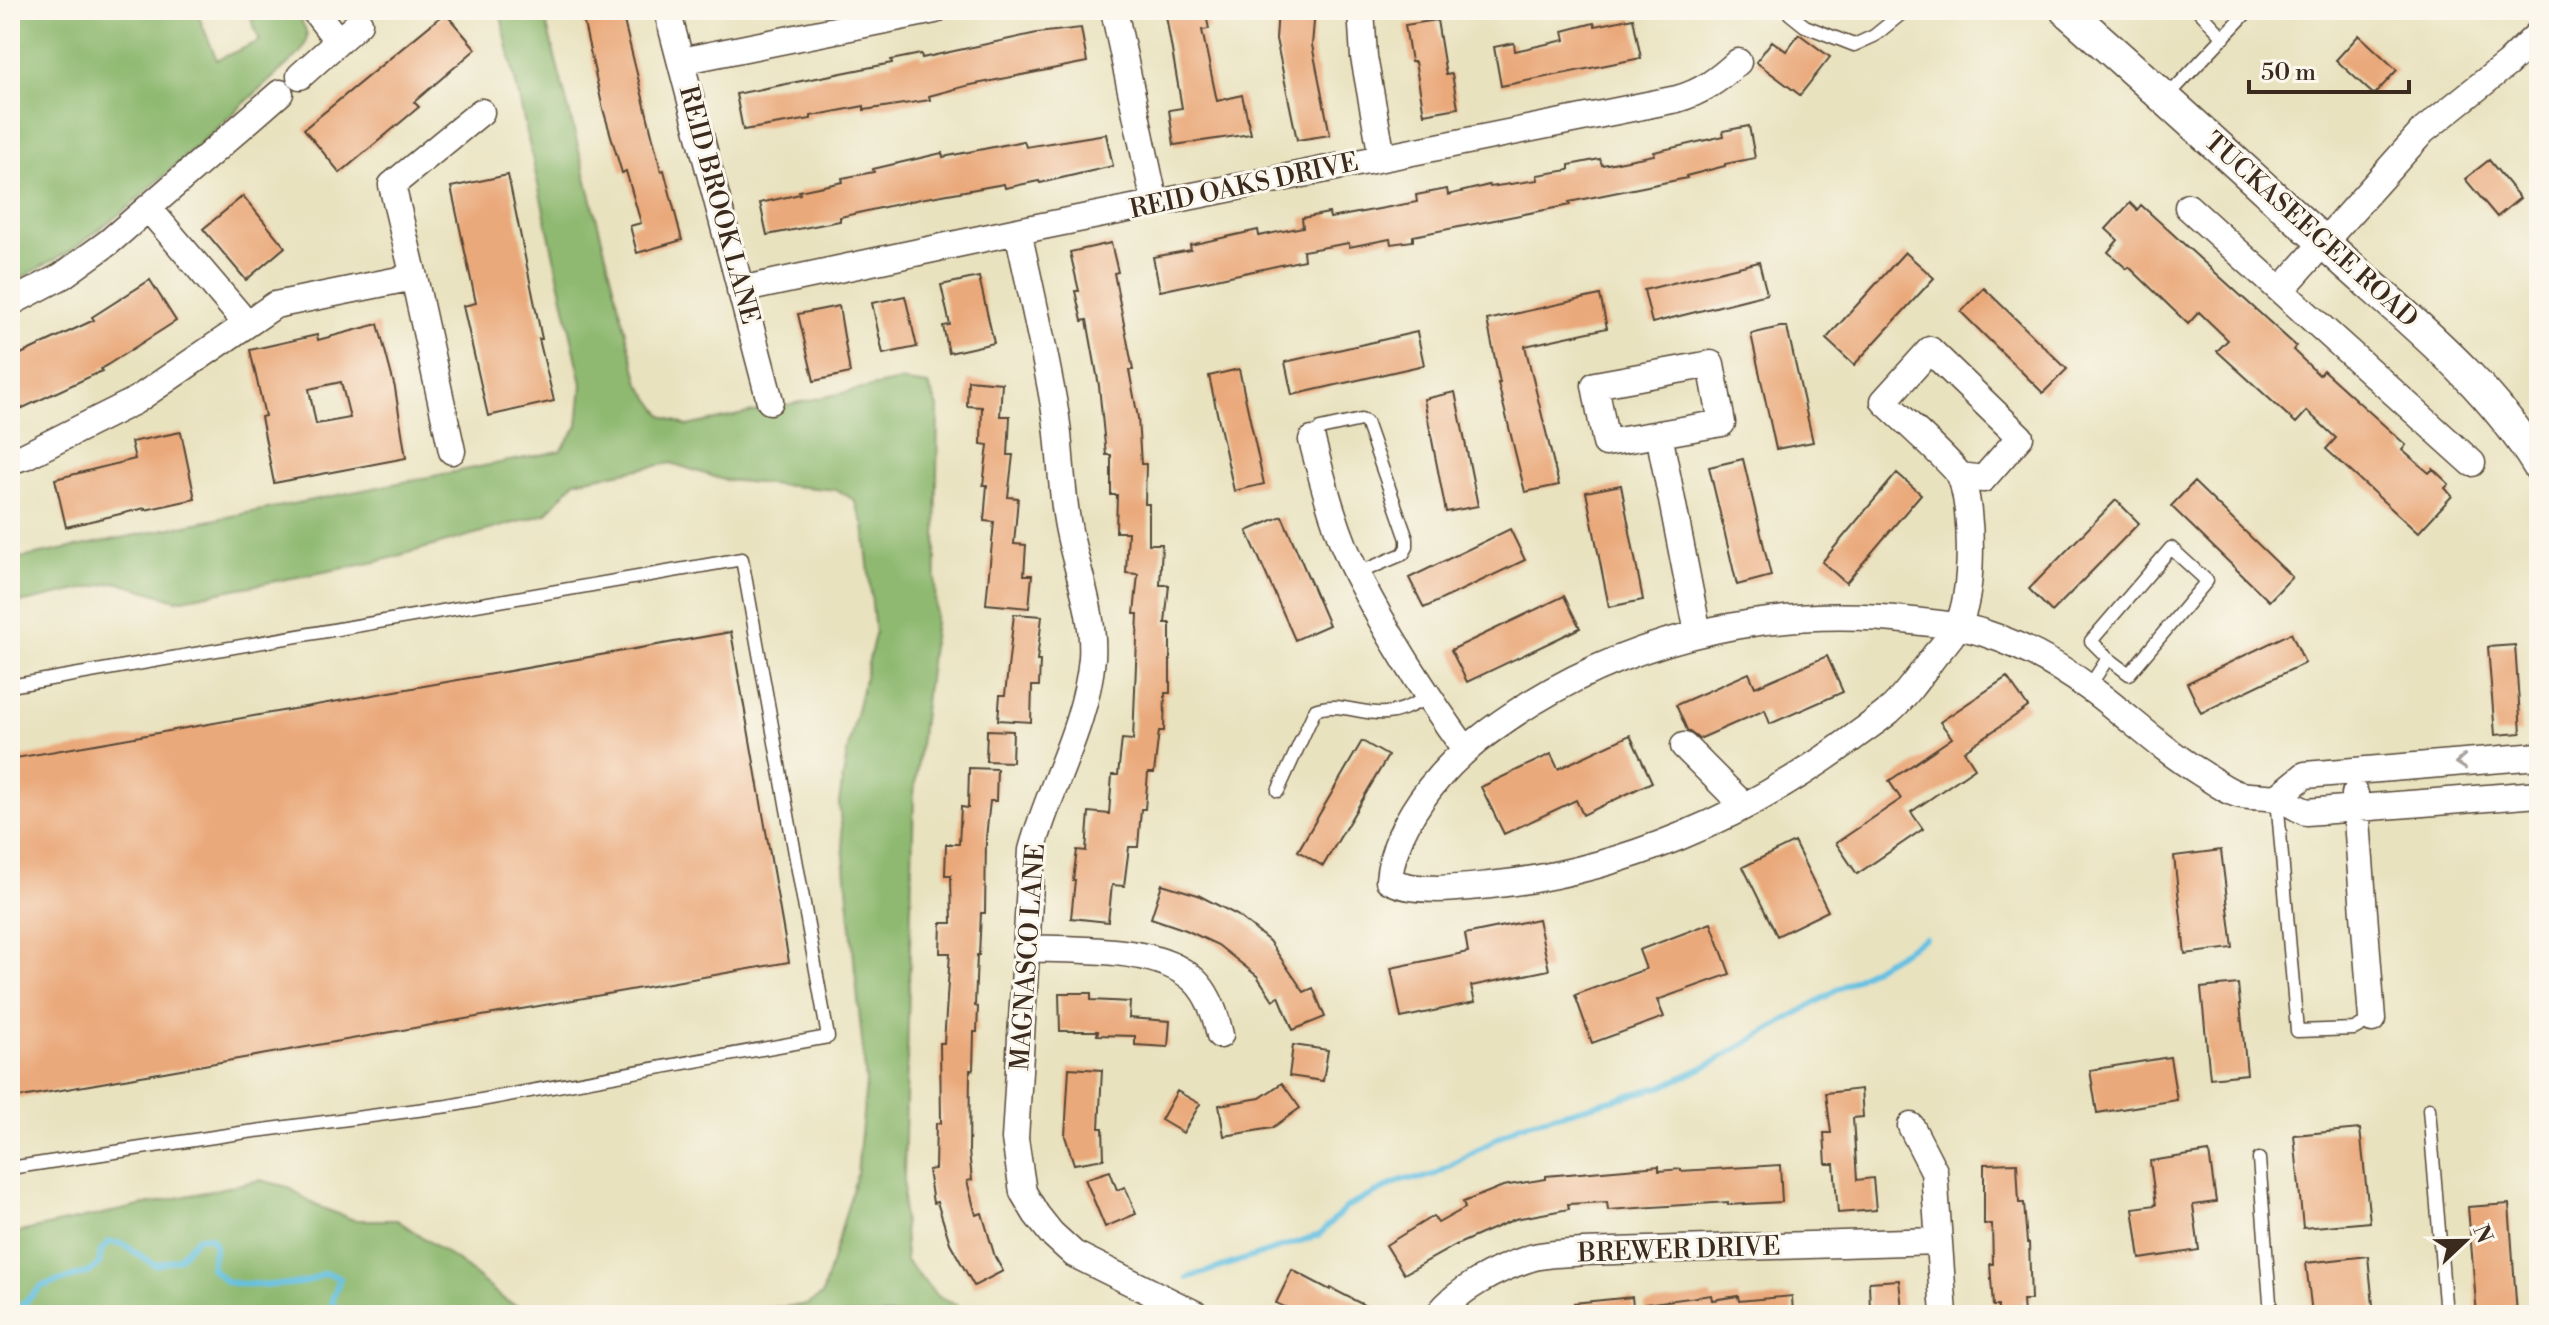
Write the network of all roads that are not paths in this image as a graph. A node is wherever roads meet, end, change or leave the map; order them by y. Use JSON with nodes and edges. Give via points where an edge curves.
{"nodes":[{"id":1,"x":314,"y":10,"type":"edge"},
{"id":2,"x":667,"y":10,"type":"edge"},
{"id":3,"x":935,"y":10,"type":"edge"},
{"id":4,"x":1114,"y":10,"type":"edge"},
{"id":5,"x":1361,"y":10,"type":"edge"},
{"id":6,"x":1906,"y":10,"type":"edge"},
{"id":7,"x":2066,"y":10,"type":"edge"},
{"id":8,"x":2198,"y":10,"type":"edge"},
{"id":9,"x":2249,"y":10,"type":"edge"},
{"id":10,"x":900,"y":13,"type":"edge"},
{"id":11,"x":1790,"y":14,"type":"dead end"},
{"id":12,"x":359,"y":23,"type":"dead end"},
{"id":13,"x":2539,"y":33,"type":"edge"},
{"id":14,"x":2224,"y":38,"type":"junction"},
{"id":15,"x":338,"y":41,"type":"junction"},
{"id":16,"x":681,"y":61,"type":"junction"},
{"id":17,"x":1738,"y":62,"type":"dead end"},
{"id":18,"x":2166,"y":98,"type":"junction"},
{"id":19,"x":481,"y":112,"type":"dead end"},
{"id":20,"x":1382,"y":157,"type":"junction"},
{"id":21,"x":1155,"y":204,"type":"junction"},
{"id":22,"x":2188,"y":207,"type":"dead end"},
{"id":23,"x":149,"y":209,"type":"junction"},
{"id":24,"x":1018,"y":231,"type":"junction"},
{"id":25,"x":2322,"y":242,"type":"junction"},
{"id":26,"x":414,"y":277,"type":"junction"},
{"id":27,"x":740,"y":290,"type":"junction"},
{"id":28,"x":2281,"y":290,"type":"junction"},
{"id":29,"x":10,"y":303,"type":"edge"},
{"id":30,"x":246,"y":323,"type":"junction"},
{"id":31,"x":770,"y":401,"type":"dead end"},
{"id":32,"x":1659,"y":434,"type":"junction"},
{"id":33,"x":1312,"y":440,"type":"joint"},
{"id":34,"x":452,"y":451,"type":"dead end"},
{"id":35,"x":10,"y":461,"type":"edge"},
{"id":36,"x":2472,"y":463,"type":"dead end"},
{"id":37,"x":2539,"y":466,"type":"edge"},
{"id":38,"x":1961,"y":476,"type":"junction"},
{"id":39,"x":1356,"y":574,"type":"junction"},
{"id":40,"x":1958,"y":626,"type":"junction"},
{"id":41,"x":1698,"y":633,"type":"junction"},
{"id":42,"x":2108,"y":658,"type":"junction"},
{"id":43,"x":10,"y":686,"type":"edge"},
{"id":44,"x":2089,"y":687,"type":"junction"},
{"id":45,"x":1429,"y":697,"type":"junction"},
{"id":46,"x":1684,"y":746,"type":"dead end"},
{"id":47,"x":1465,"y":749,"type":"junction"},
{"id":48,"x":2539,"y":756,"type":"edge"},
{"id":49,"x":2354,"y":770,"type":"junction"},
{"id":50,"x":1278,"y":791,"type":"dead end"},
{"id":51,"x":2539,"y":794,"type":"edge"},
{"id":52,"x":2277,"y":798,"type":"junction"},
{"id":53,"x":1744,"y":806,"type":"junction"},
{"id":54,"x":2357,"y":808,"type":"junction"},
{"id":55,"x":1026,"y":948,"type":"junction"},
{"id":56,"x":2372,"y":1019,"type":"joint"},
{"id":57,"x":1220,"y":1035,"type":"dead end"},
{"id":58,"x":2429,"y":1109,"type":"dead end"},
{"id":59,"x":1911,"y":1126,"type":"dead end"},
{"id":60,"x":2259,"y":1159,"type":"dead end"},
{"id":61,"x":10,"y":1168,"type":"edge"},
{"id":62,"x":1938,"y":1241,"type":"junction"},
{"id":63,"x":1197,"y":1315,"type":"edge"},
{"id":64,"x":1438,"y":1315,"type":"edge"},
{"id":65,"x":1944,"y":1315,"type":"edge"},
{"id":66,"x":2271,"y":1315,"type":"edge"},
{"id":67,"x":2446,"y":1315,"type":"edge"}],
"edges":[{"from":1,"to":15,"type":"street"},
{"from":2,"to":16,"type":"street","name":"REID BROOK LANE"},
{"from":3,"to":10,"type":"street"},
{"from":4,"to":21,"type":"street"},
{"from":5,"to":20,"type":"street"},
{"from":6,"to":11,"type":"lane","via":[[1854,45],[1805,26]]},
{"from":7,"to":18,"type":"street","name":"TUCKASEEGEE ROAD"},
{"from":8,"to":14,"type":"lane"},
{"from":9,"to":14,"type":"lane"},
{"from":10,"to":16,"type":"street"},
{"from":12,"to":15,"type":"street"},
{"from":13,"to":25,"type":"street","via":[[2423,131]]},
{"from":14,"to":18,"type":"lane"},
{"from":15,"to":23,"type":"street"},
{"from":16,"to":27,"type":"street","name":"REID BROOK LANE"},
{"from":17,"to":20,"type":"street","name":"REID OAKS DRIVE","via":[[1714,84],[1677,99]]},
{"from":18,"to":25,"type":"street","name":"TUCKASEEGEE ROAD"},
{"from":19,"to":26,"type":"street","via":[[392,185]]},
{"from":20,"to":21,"type":"street","name":"REID OAKS DRIVE"},
{"from":21,"to":24,"type":"street","name":"REID OAKS DRIVE"},
{"from":22,"to":28,"type":"street"},
{"from":23,"to":29,"type":"street","via":[[62,276]]},
{"from":23,"to":30,"type":"street"},
{"from":24,"to":27,"type":"street","name":"REID OAKS DRIVE"},
{"from":24,"to":55,"type":"street","name":"MAGNASCO LANE","via":[[1056,417],[1068,526],[1092,654],[1080,723],[1032,850]]},
{"from":25,"to":28,"type":"street"},
{"from":25,"to":37,"type":"street","name":"TUCKASEEGEE ROAD","via":[[2465,371]]},
{"from":26,"to":30,"type":"street","via":[[275,305]]},
{"from":26,"to":34,"type":"street"},
{"from":27,"to":31,"type":"street","name":"REID BROOK LANE"},
{"from":28,"to":36,"type":"street"},
{"from":30,"to":35,"type":"street","via":[[135,401]]},
{"from":32,"to":32,"type":"street","via":[[1606,443],[1595,385],[1711,364],[1722,423]]},
{"from":32,"to":41,"type":"street"},
{"from":33,"to":39,"type":"street","via":[[1329,506]]},
{"from":33,"to":39,"type":"lane","via":[[1320,429],[1366,422],[1407,539],[1403,554]]},
{"from":38,"to":38,"type":"street","via":[[1884,401],[1930,350],[2020,437],[1983,479]]},
{"from":38,"to":40,"type":"street","via":[[1970,570]]},
{"from":39,"to":45,"type":"street"},
{"from":40,"to":41,"type":"street","via":[[1827,617]]},
{"from":40,"to":44,"type":"street","via":[[2008,642]]},
{"from":40,"to":53,"type":"street","via":[[1889,711],[1819,762]]},
{"from":41,"to":47,"type":"street","via":[[1659,643],[1556,688]]},
{"from":42,"to":42,"type":"lane","via":[[2091,641],[2171,548],[2207,581],[2129,674]]},
{"from":42,"to":44,"type":"lane"},
{"from":43,"to":61,"type":"lane","via":[[742,559],[828,1037],[448,1106]]},
{"from":44,"to":52,"type":"street","via":[[2170,752],[2233,793]]},
{"from":45,"to":47,"type":"street"},
{"from":45,"to":50,"type":"lane","via":[[1386,713],[1324,706],[1315,710]]},
{"from":46,"to":53,"type":"street"},
{"from":47,"to":53,"type":"street","via":[[1419,802],[1391,859],[1389,880],[1401,887],[1461,888],[1571,873],[1633,854]]},
{"from":48,"to":49,"type":"street","one_way":true},
{"from":49,"to":52,"type":"street","via":[[2305,775]]},
{"from":49,"to":54,"type":"street"},
{"from":51,"to":54,"type":"street"},
{"from":52,"to":54,"type":"street","via":[[2306,812]]},
{"from":52,"to":56,"type":"lane","via":[[2297,1031],[2354,1029]]},
{"from":54,"to":56,"type":"street"},
{"from":55,"to":57,"type":"street","via":[[1164,962],[1194,980],[1215,1012]]},
{"from":55,"to":63,"type":"street","name":"MAGNASCO LANE","via":[[1015,1139],[1023,1192],[1074,1254]]},
{"from":58,"to":67,"type":"lane"},
{"from":59,"to":62,"type":"street","via":[[1934,1171]]},
{"from":60,"to":66,"type":"lane"},
{"from":62,"to":64,"type":"street","name":"BREWER DRIVE","via":[[1530,1258],[1463,1292]]},
{"from":62,"to":65,"type":"street"}]}
